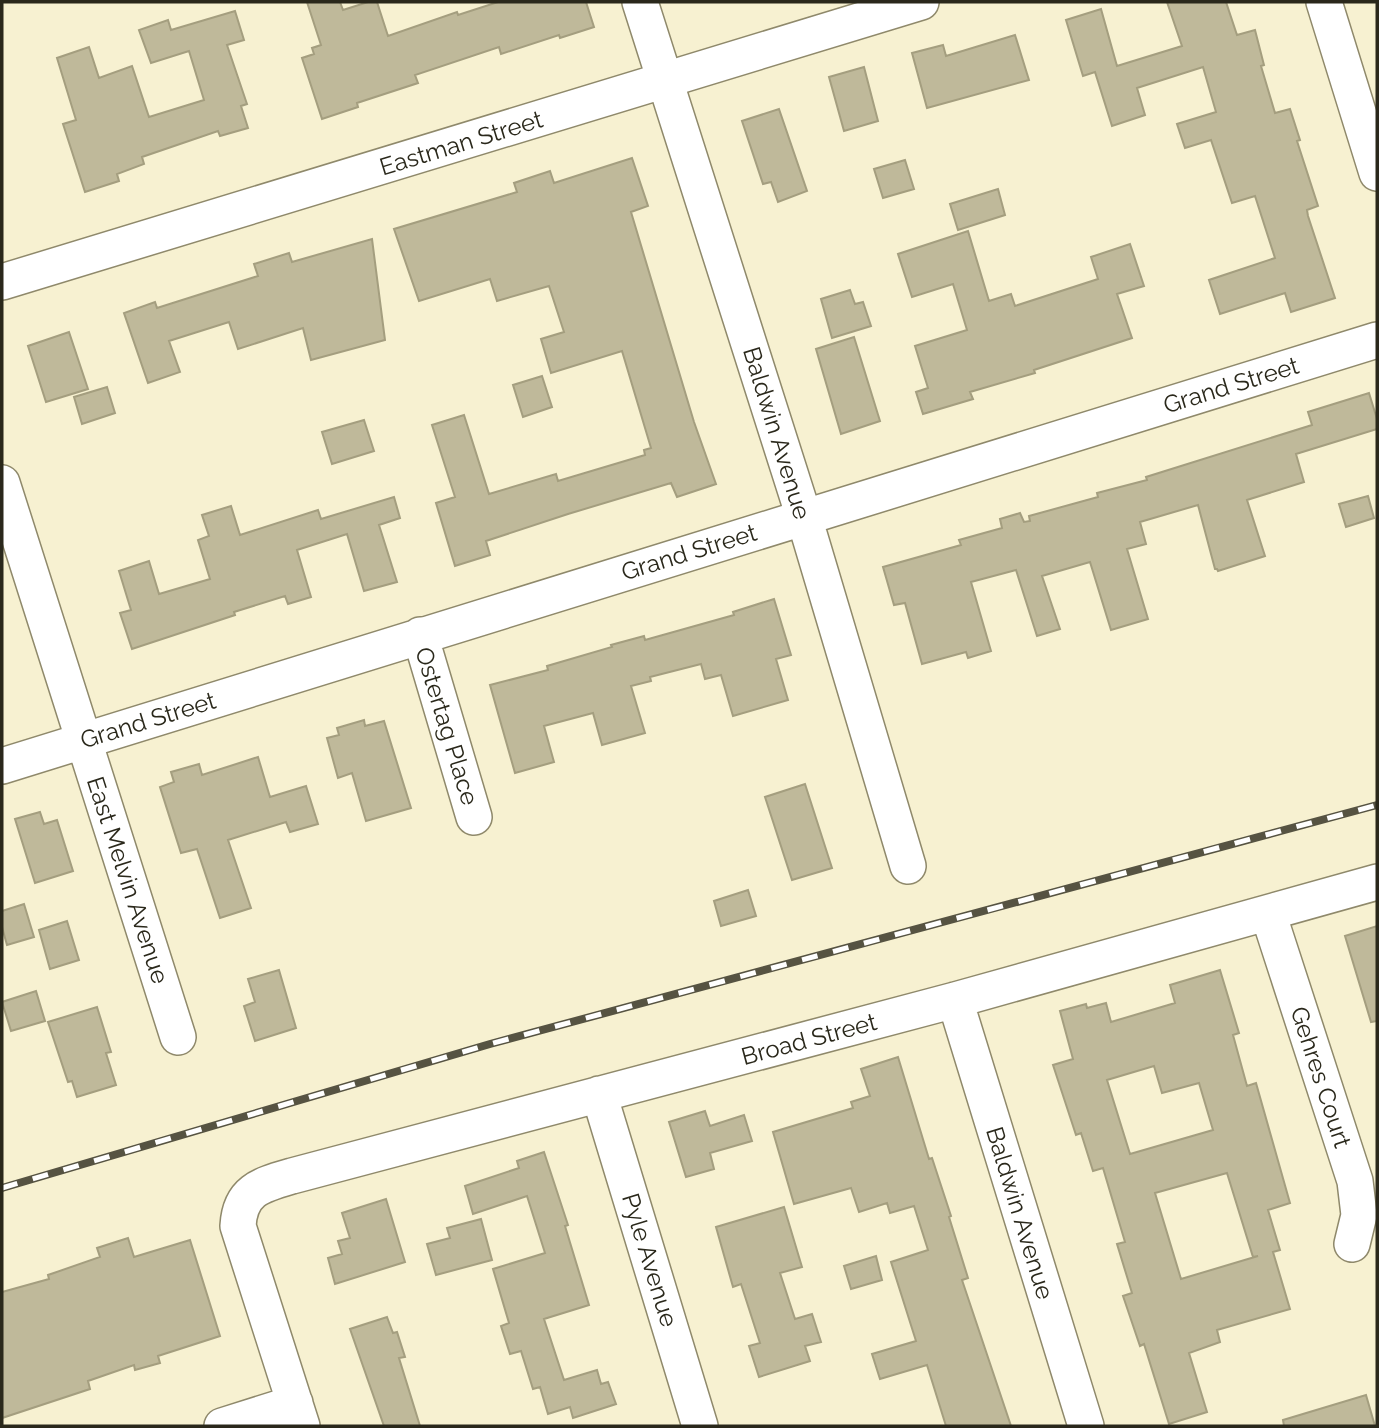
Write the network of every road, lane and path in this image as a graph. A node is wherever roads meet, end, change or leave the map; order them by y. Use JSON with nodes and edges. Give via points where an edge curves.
{"nodes":[{"id":1,"x":640,"y":2,"type":"edge"},
{"id":2,"x":921,"y":2,"type":"edge"},
{"id":3,"x":1324,"y":2,"type":"edge"},
{"id":4,"x":667,"y":81,"type":"junction"},
{"id":5,"x":1377,"y":173,"type":"edge"},
{"id":6,"x":2,"y":282,"type":"edge"},
{"id":7,"x":1377,"y":340,"type":"edge"},
{"id":8,"x":2,"y":483,"type":"edge"},
{"id":9,"x":804,"y":517,"type":"junction"},
{"id":10,"x":420,"y":635,"type":"junction"},
{"id":11,"x":83,"y":741,"type":"junction"},
{"id":12,"x":2,"y":766,"type":"edge"},
{"id":13,"x":474,"y":817,"type":"dead end"},
{"id":14,"x":908,"y":866,"type":"dead end"},
{"id":15,"x":1377,"y":882,"type":"edge"},
{"id":16,"x":1269,"y":913,"type":"junction"},
{"id":17,"x":955,"y":1000,"type":"junction"},
{"id":18,"x":178,"y":1037,"type":"dead end"},
{"id":19,"x":599,"y":1094,"type":"junction"},
{"id":20,"x":1352,"y":1244,"type":"dead end"},
{"id":21,"x":299,"y":1415,"type":"edge"},
{"id":22,"x":222,"y":1426,"type":"edge"},
{"id":23,"x":701,"y":1426,"type":"edge"},
{"id":24,"x":1086,"y":1426,"type":"edge"}],
"edges":[{"from":1,"to":4,"type":"street","name":"Baldwin Avenue"},
{"from":2,"to":4,"type":"street","name":"Eastman Street"},
{"from":3,"to":5,"type":"street"},
{"from":4,"to":6,"type":"street","name":"Eastman Street"},
{"from":4,"to":9,"type":"street","name":"Baldwin Avenue"},
{"from":7,"to":9,"type":"street","name":"Grand Street"},
{"from":8,"to":11,"type":"street","name":"East Melvin Avenue"},
{"from":9,"to":10,"type":"street","name":"Grand Street"},
{"from":9,"to":14,"type":"street","name":"Baldwin Avenue"},
{"from":10,"to":11,"type":"street","name":"Grand Street"},
{"from":10,"to":13,"type":"street","name":"Ostertag Place"},
{"from":11,"to":12,"type":"street","name":"Grand Street"},
{"from":11,"to":18,"type":"street","name":"East Melvin Avenue"},
{"from":15,"to":16,"type":"street","name":"Broad Street"},
{"from":16,"to":17,"type":"street","name":"Broad Street"},
{"from":16,"to":20,"type":"street","name":"Gehres Court","via":[[1355,1181],[1359,1214]]},
{"from":17,"to":19,"type":"street","name":"Broad Street"},
{"from":17,"to":24,"type":"street","name":"Baldwin Avenue"},
{"from":19,"to":21,"type":"street","name":"Broad Street","via":[[274,1181],[244,1200],[240,1234]]},
{"from":19,"to":23,"type":"street","name":"Pyle Avenue"},
{"from":21,"to":22,"type":"street"}]}
